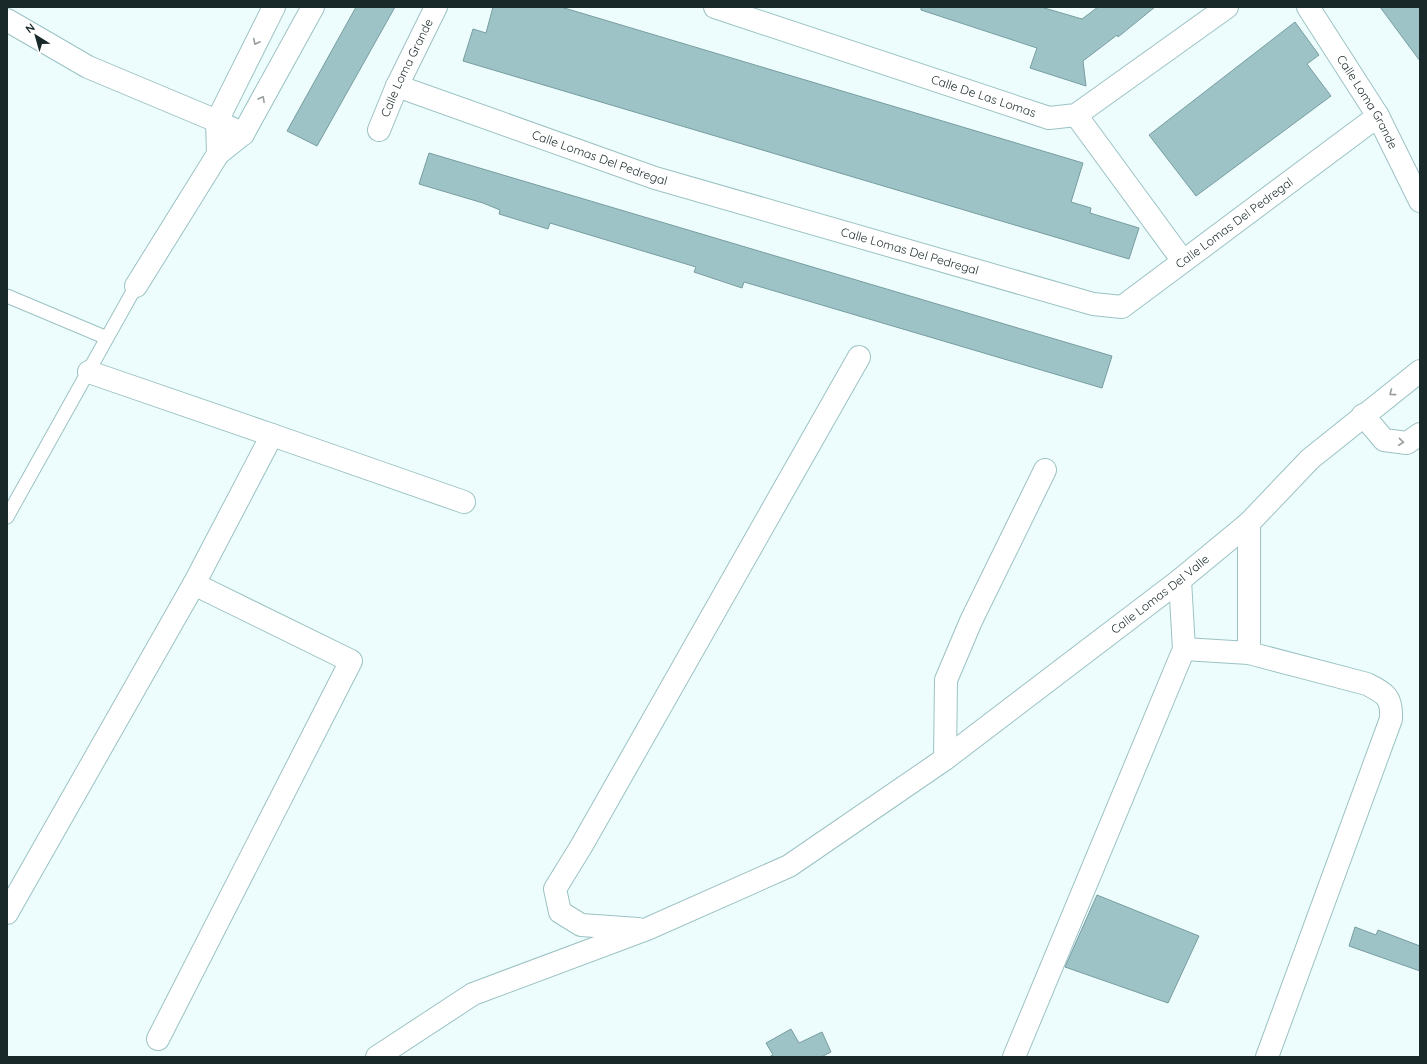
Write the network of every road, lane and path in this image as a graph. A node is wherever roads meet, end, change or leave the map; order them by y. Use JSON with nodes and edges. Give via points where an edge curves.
{"nodes":[{"id":1,"x":274,"y":7,"type":"edge"},
{"id":2,"x":313,"y":7,"type":"edge"},
{"id":3,"x":436,"y":7,"type":"edge"},
{"id":4,"x":715,"y":7,"type":"edge"},
{"id":5,"x":1228,"y":7,"type":"edge"},
{"id":6,"x":1308,"y":7,"type":"edge"},
{"id":7,"x":7,"y":20,"type":"edge"},
{"id":8,"x":397,"y":86,"type":"junction"},
{"id":9,"x":1076,"y":116,"type":"junction"},
{"id":10,"x":1378,"y":116,"type":"junction"},
{"id":11,"x":217,"y":120,"type":"junction"},
{"id":12,"x":379,"y":130,"type":"dead end"},
{"id":13,"x":243,"y":134,"type":"junction"},
{"id":14,"x":218,"y":154,"type":"junction"},
{"id":15,"x":1420,"y":201,"type":"edge"},
{"id":16,"x":1183,"y":261,"type":"junction"},
{"id":17,"x":136,"y":286,"type":"joint"},
{"id":18,"x":7,"y":296,"type":"edge"},
{"id":19,"x":107,"y":338,"type":"junction"},
{"id":20,"x":859,"y":357,"type":"dead end"},
{"id":21,"x":1420,"y":371,"type":"edge"},
{"id":22,"x":89,"y":372,"type":"junction"},
{"id":23,"x":1363,"y":415,"type":"junction"},
{"id":24,"x":1420,"y":434,"type":"edge"},
{"id":25,"x":272,"y":435,"type":"junction"},
{"id":26,"x":1045,"y":470,"type":"dead end"},
{"id":27,"x":464,"y":502,"type":"dead end"},
{"id":28,"x":7,"y":517,"type":"edge"},
{"id":29,"x":1249,"y":523,"type":"junction"},
{"id":30,"x":1180,"y":580,"type":"junction"},
{"id":31,"x":194,"y":584,"type":"junction"},
{"id":32,"x":1184,"y":648,"type":"junction"},
{"id":33,"x":1249,"y":652,"type":"junction"},
{"id":34,"x":945,"y":759,"type":"junction"},
{"id":35,"x":7,"y":913,"type":"edge"},
{"id":36,"x":647,"y":929,"type":"junction"},
{"id":37,"x":158,"y":1039,"type":"dead end"},
{"id":38,"x":377,"y":1057,"type":"edge"},
{"id":39,"x":1014,"y":1057,"type":"edge"},
{"id":40,"x":1267,"y":1057,"type":"edge"}],
"edges":[{"from":1,"to":11,"type":"street","one_way":true},
{"from":13,"to":2,"type":"street","one_way":true},
{"from":3,"to":8,"type":"street","name":"Calle Loma Grande"},
{"from":4,"to":9,"type":"street","name":"Calle De Las Lomas","via":[[1049,118]]},
{"from":5,"to":9,"type":"street"},
{"from":6,"to":10,"type":"street","name":"Calle Loma Grande"},
{"from":7,"to":11,"type":"street","via":[[88,66]]},
{"from":8,"to":12,"type":"street","name":"Calle Loma Grande"},
{"from":8,"to":16,"type":"street","name":"Calle Lomas Del Pedregal","via":[[655,178],[1093,304],[1122,307]]},
{"from":9,"to":16,"type":"street"},
{"from":10,"to":15,"type":"street","name":"Calle Loma Grande"},
{"from":10,"to":16,"type":"street","name":"Calle Lomas Del Pedregal"},
{"from":11,"to":13,"type":"street"},
{"from":11,"to":14,"type":"street"},
{"from":13,"to":14,"type":"street"},
{"from":14,"to":17,"type":"street"},
{"from":17,"to":19,"type":"lane"},
{"from":18,"to":19,"type":"lane"},
{"from":19,"to":22,"type":"lane"},
{"from":20,"to":36,"type":"street","via":[[555,889],[560,912],[581,925]]},
{"from":21,"to":23,"type":"street","one_way":true},
{"from":22,"to":25,"type":"street"},
{"from":22,"to":28,"type":"lane"},
{"from":23,"to":24,"type":"street","one_way":true,"via":[[1384,440],[1407,443]]},
{"from":23,"to":29,"type":"street","name":"Calle Lomas Del Valle","via":[[1310,459]]},
{"from":25,"to":27,"type":"street"},
{"from":25,"to":31,"type":"street"},
{"from":26,"to":34,"type":"street","via":[[971,621],[946,680]]},
{"from":29,"to":30,"type":"street","name":"Calle Lomas Del Valle"},
{"from":29,"to":33,"type":"street"},
{"from":30,"to":32,"type":"street"},
{"from":30,"to":34,"type":"street","name":"Calle Lomas Del Valle"},
{"from":31,"to":35,"type":"street"},
{"from":31,"to":37,"type":"street","via":[[351,661]]},
{"from":32,"to":33,"type":"street"},
{"from":32,"to":39,"type":"street"},
{"from":33,"to":40,"type":"street","via":[[1367,684],[1382,692],[1392,705],[1391,719]]},
{"from":34,"to":36,"type":"street","name":"Calle Lomas Del Valle","via":[[789,866]]},
{"from":36,"to":38,"type":"street","name":"Calle Lomas Del Valle","via":[[473,994]]}]}
